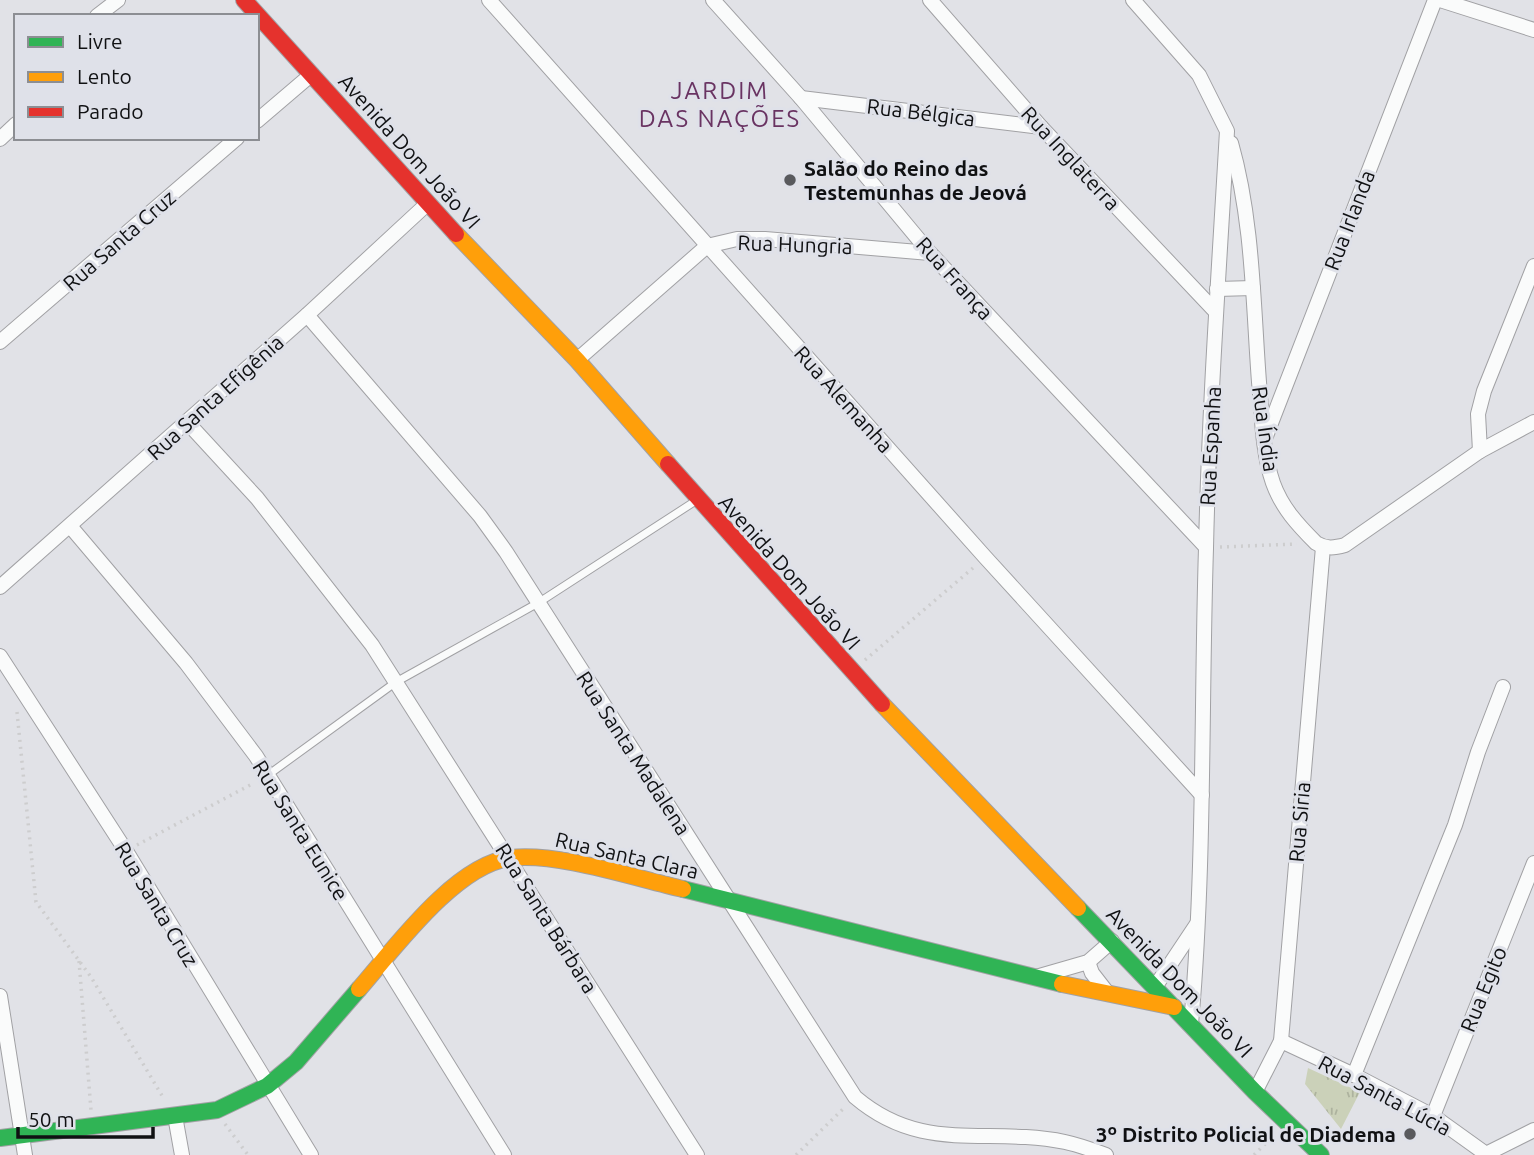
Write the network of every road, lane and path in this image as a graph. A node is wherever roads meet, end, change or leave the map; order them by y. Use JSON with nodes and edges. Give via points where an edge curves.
{"nodes":[{"id":1,"x":118,"y":0,"type":"edge"},
{"id":2,"x":244,"y":0,"type":"edge"},
{"id":3,"x":489,"y":0,"type":"edge"},
{"id":4,"x":713,"y":0,"type":"edge"},
{"id":5,"x":930,"y":0,"type":"edge"},
{"id":6,"x":1133,"y":0,"type":"edge"},
{"id":7,"x":1437,"y":0,"type":"edge"},
{"id":8,"x":100,"y":14,"type":"edge"},
{"id":9,"x":257,"y":14,"type":"edge"},
{"id":10,"x":259,"y":16,"type":"edge"},
{"id":11,"x":1534,"y":30,"type":"edge"},
{"id":12,"x":312,"y":74,"type":"junction"},
{"id":13,"x":801,"y":98,"type":"junction"},
{"id":14,"x":259,"y":119,"type":"edge"},
{"id":15,"x":14,"y":126,"type":"edge"},
{"id":16,"x":1041,"y":127,"type":"junction"},
{"id":17,"x":1227,"y":131,"type":"junction"},
{"id":18,"x":0,"y":139,"type":"edge"},
{"id":19,"x":235,"y":140,"type":"edge"},
{"id":20,"x":427,"y":204,"type":"junction"},
{"id":21,"x":707,"y":246,"type":"junction"},
{"id":22,"x":930,"y":253,"type":"junction"},
{"id":23,"x":1534,"y":266,"type":"edge"},
{"id":24,"x":1253,"y":288,"type":"junction"},
{"id":25,"x":1217,"y":289,"type":"junction"},
{"id":26,"x":1216,"y":312,"type":"junction"},
{"id":27,"x":307,"y":315,"type":"junction"},
{"id":28,"x":0,"y":342,"type":"edge"},
{"id":29,"x":577,"y":360,"type":"junction"},
{"id":30,"x":187,"y":422,"type":"junction"},
{"id":31,"x":1534,"y":422,"type":"edge"},
{"id":32,"x":1264,"y":441,"type":"junction"},
{"id":33,"x":1480,"y":451,"type":"junction"},
{"id":34,"x":698,"y":500,"type":"junction"},
{"id":35,"x":70,"y":526,"type":"junction"},
{"id":36,"x":1320,"y":545,"type":"junction"},
{"id":37,"x":1206,"y":548,"type":"junction"},
{"id":38,"x":985,"y":557,"type":"junction"},
{"id":39,"x":0,"y":587,"type":"edge"},
{"id":40,"x":538,"y":603,"type":"junction"},
{"id":41,"x":0,"y":656,"type":"edge"},
{"id":42,"x":851,"y":672,"type":"junction"},
{"id":43,"x":13,"y":675,"type":"junction"},
{"id":44,"x":396,"y":681,"type":"junction"},
{"id":45,"x":1503,"y":687,"type":"dead end"},
{"id":46,"x":268,"y":775,"type":"junction"},
{"id":47,"x":1202,"y":795,"type":"junction"},
{"id":48,"x":126,"y":851,"type":"junction"},
{"id":49,"x":509,"y":858,"type":"junction"},
{"id":50,"x":1534,"y":863,"type":"edge"},
{"id":51,"x":728,"y":900,"type":"junction"},
{"id":52,"x":1198,"y":923,"type":"junction"},
{"id":53,"x":1112,"y":941,"type":"junction"},
{"id":54,"x":79,"y":961,"type":"junction"},
{"id":55,"x":382,"y":961,"type":"junction"},
{"id":56,"x":1088,"y":962,"type":"junction"},
{"id":57,"x":1034,"y":978,"type":"junction"},
{"id":58,"x":1155,"y":987,"type":"junction"},
{"id":59,"x":1106,"y":991,"type":"junction"},
{"id":60,"x":0,"y":996,"type":"edge"},
{"id":61,"x":1174,"y":1007,"type":"junction"},
{"id":62,"x":1191,"y":1024,"type":"junction"},
{"id":63,"x":1280,"y":1041,"type":"junction"},
{"id":64,"x":1354,"y":1075,"type":"junction"},
{"id":65,"x":267,"y":1086,"type":"junction"},
{"id":66,"x":1255,"y":1092,"type":"junction"},
{"id":67,"x":855,"y":1097,"type":"junction"},
{"id":68,"x":217,"y":1110,"type":"junction"},
{"id":69,"x":175,"y":1116,"type":"junction"},
{"id":70,"x":1433,"y":1116,"type":"junction"},
{"id":71,"x":1287,"y":1121,"type":"junction"},
{"id":72,"x":93,"y":1126,"type":"junction"},
{"id":73,"x":1534,"y":1130,"type":"edge"},
{"id":74,"x":22,"y":1136,"type":"junction"},
{"id":75,"x":0,"y":1138,"type":"edge"},
{"id":76,"x":1485,"y":1154,"type":"edge"},
{"id":77,"x":25,"y":1155,"type":"edge"},
{"id":78,"x":182,"y":1155,"type":"edge"},
{"id":79,"x":248,"y":1155,"type":"edge"},
{"id":80,"x":311,"y":1155,"type":"edge"},
{"id":81,"x":505,"y":1155,"type":"edge"},
{"id":82,"x":697,"y":1155,"type":"edge"},
{"id":83,"x":796,"y":1155,"type":"edge"},
{"id":84,"x":1106,"y":1155,"type":"edge"},
{"id":85,"x":1254,"y":1155,"type":"edge"},
{"id":86,"x":1321,"y":1155,"type":"edge"}],
"edges":[{"from":1,"to":8,"type":"street"},
{"from":2,"to":9,"type":"street","name":"Avenida Dom João VI"},
{"from":3,"to":21,"type":"street","name":"Rua Alemanha"},
{"from":4,"to":13,"type":"street","name":"Rua França"},
{"from":5,"to":16,"type":"street","name":"Rua Inglaterra"},
{"from":6,"to":17,"type":"street","via":[[1199,75]]},
{"from":7,"to":11,"type":"street"},
{"from":7,"to":32,"type":"street","name":"Rua Irlanda"},
{"from":10,"to":12,"type":"street","name":"Avenida Dom João VI"},
{"from":12,"to":14,"type":"street"},
{"from":12,"to":20,"type":"street","name":"Avenida Dom João VI"},
{"from":13,"to":16,"type":"street","name":"Rua Bélgica"},
{"from":13,"to":22,"type":"street","name":"Rua França"},
{"from":15,"to":18,"type":"street"},
{"from":16,"to":26,"type":"street","name":"Rua Inglaterra"},
{"from":17,"to":24,"type":"street","name":"Rua Índia","via":[[1243,197]]},
{"from":17,"to":25,"type":"street","name":"Rua Espanha"},
{"from":19,"to":28,"type":"street","name":"Rua Santa Cruz"},
{"from":20,"to":27,"type":"street","name":"Rua Santa Efigênia"},
{"from":20,"to":29,"type":"street","name":"Avenida Dom João VI"},
{"from":21,"to":22,"type":"street","name":"Rua Hungria","via":[[765,239]]},
{"from":21,"to":29,"type":"street","name":"Rua Hungria"},
{"from":21,"to":38,"type":"street","name":"Rua Alemanha"},
{"from":22,"to":37,"type":"street","name":"Rua França"},
{"from":23,"to":33,"type":"street","via":[[1484,391],[1478,414]]},
{"from":24,"to":25,"type":"street"},
{"from":24,"to":32,"type":"street","name":"Rua Índia"},
{"from":25,"to":26,"type":"street","name":"Rua Espanha"},
{"from":26,"to":37,"type":"street","name":"Rua Espanha"},
{"from":27,"to":30,"type":"street","name":"Rua Santa Efigênia"},
{"from":27,"to":40,"type":"street","name":"Rua Santa Madalena","via":[[480,516]]},
{"from":29,"to":34,"type":"street","name":"Avenida Dom João VI"},
{"from":30,"to":35,"type":"street","name":"Rua Santa Efigênia"},
{"from":30,"to":44,"type":"street","name":"Rua Santa Bárbara","via":[[257,498]]},
{"from":31,"to":33,"type":"street"},
{"from":32,"to":36,"type":"street","name":"Rua Índia","via":[[1284,507]]},
{"from":33,"to":36,"type":"street","via":[[1354,540],[1335,548]]},
{"from":34,"to":40,"type":"lane"},
{"from":34,"to":42,"type":"street","name":"Avenida Dom João VI"},
{"from":35,"to":39,"type":"street","name":"Rua Santa Efigênia"},
{"from":35,"to":46,"type":"street","name":"Rua Santa Eunice","via":[[187,663]]},
{"from":36,"to":37,"type":"path"},
{"from":36,"to":63,"type":"street","name":"Rua Siria"},
{"from":37,"to":47,"type":"street","name":"Rua Espanha"},
{"from":38,"to":42,"type":"path"},
{"from":38,"to":47,"type":"street","name":"Rua Alemanha"},
{"from":40,"to":44,"type":"lane"},
{"from":40,"to":51,"type":"street","name":"Rua Santa Madalena"},
{"from":41,"to":43,"type":"street","name":"Rua Santa Cruz"},
{"from":42,"to":53,"type":"street","name":"Avenida Dom João VI"},
{"from":43,"to":48,"type":"street","name":"Rua Santa Cruz"},
{"from":43,"to":54,"type":"path","via":[[36,902]]},
{"from":44,"to":46,"type":"lane"},
{"from":44,"to":49,"type":"street","name":"Rua Santa Bárbara"},
{"from":45,"to":64,"type":"street","via":[[1455,825]]},
{"from":46,"to":48,"type":"path"},
{"from":46,"to":55,"type":"street","name":"Rua Santa Eunice"},
{"from":47,"to":52,"type":"street","name":"Rua Espanha"},
{"from":48,"to":65,"type":"street","name":"Rua Santa Cruz"},
{"from":49,"to":51,"type":"street","name":"Rua Santa Clara","via":[[554,859]]},
{"from":49,"to":55,"type":"street","name":"Rua Santa Clara","via":[[456,884]]},
{"from":49,"to":82,"type":"street","name":"Rua Santa Bárbara"},
{"from":50,"to":70,"type":"street","name":"Rua Egito"},
{"from":51,"to":57,"type":"street","name":"Rua Santa Clara"},
{"from":51,"to":67,"type":"street","name":"Rua Santa Madalena"},
{"from":52,"to":58,"type":"street"},
{"from":52,"to":62,"type":"street","name":"Rua Espanha"},
{"from":53,"to":56,"type":"street"},
{"from":53,"to":58,"type":"street","name":"Avenida Dom João VI"},
{"from":54,"to":69,"type":"path"},
{"from":54,"to":72,"type":"path"},
{"from":55,"to":65,"type":"street","name":"Rua Santa Clara","via":[[296,1062]]},
{"from":55,"to":81,"type":"street","name":"Rua Santa Eunice"},
{"from":56,"to":57,"type":"street"},
{"from":56,"to":59,"type":"street"},
{"from":57,"to":59,"type":"street","name":"Rua Santa Clara"},
{"from":58,"to":61,"type":"street","name":"Avenida Dom João VI"},
{"from":59,"to":61,"type":"street","name":"Rua Santa Clara"},
{"from":60,"to":74,"type":"street"},
{"from":61,"to":62,"type":"street","name":"Avenida Dom João VI"},
{"from":62,"to":66,"type":"street","name":"Avenida Dom João VI"},
{"from":63,"to":64,"type":"street","name":"Rua Santa Lúcia"},
{"from":63,"to":66,"type":"street","name":"Rua Siria"},
{"from":64,"to":70,"type":"street","name":"Rua Santa Lúcia"},
{"from":65,"to":68,"type":"street","name":"Rua Santa Clara"},
{"from":65,"to":80,"type":"street","name":"Rua Santa Cruz"},
{"from":66,"to":71,"type":"street","name":"Avenida Dom João VI"},
{"from":67,"to":83,"type":"path"},
{"from":67,"to":84,"type":"street","name":"Rua Santa Madalena","via":[[873,1114],[922,1135],[1064,1142]]},
{"from":68,"to":69,"type":"street","name":"Rua Santa Clara"},
{"from":68,"to":79,"type":"path"},
{"from":69,"to":72,"type":"street","name":"Rua Santa Clara"},
{"from":69,"to":78,"type":"street"},
{"from":70,"to":76,"type":"street","name":"Rua Santa Lúcia"},
{"from":71,"to":85,"type":"path"},
{"from":71,"to":86,"type":"street","name":"Avenida Dom João VI"},
{"from":72,"to":74,"type":"street","name":"Rua Santa Clara"},
{"from":73,"to":76,"type":"street"},
{"from":74,"to":75,"type":"street","name":"Rua Santa Clara"},
{"from":74,"to":77,"type":"street"}]}
